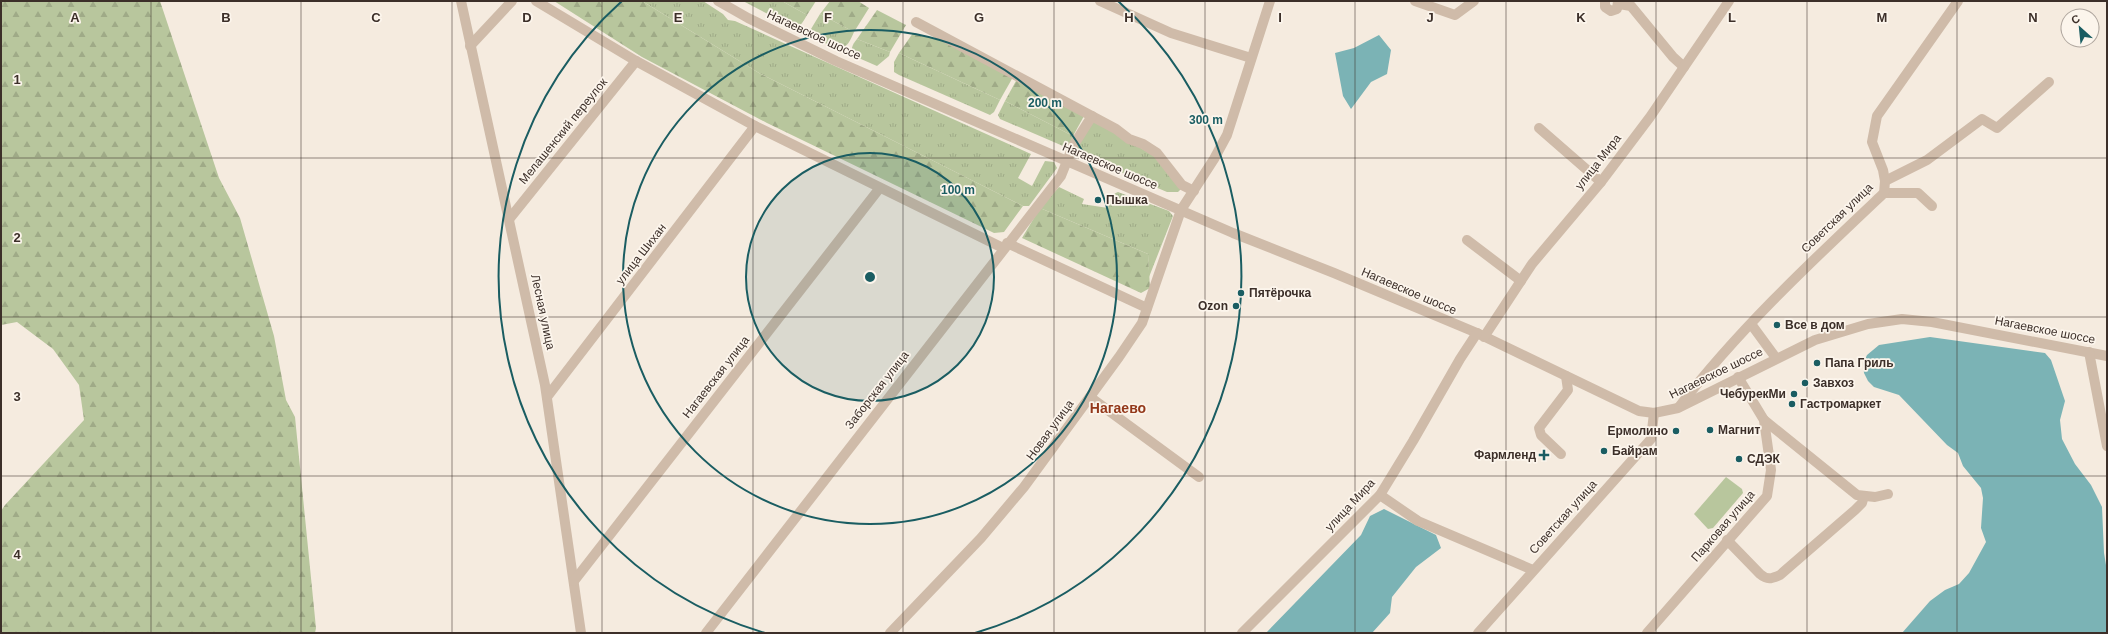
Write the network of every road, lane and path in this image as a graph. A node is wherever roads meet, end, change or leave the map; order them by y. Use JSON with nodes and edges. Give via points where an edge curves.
{"nodes":[{"id":1,"x":461,"y":1,"type":"edge"},
{"id":2,"x":512,"y":1,"type":"edge"},
{"id":3,"x":536,"y":1,"type":"edge"},
{"id":4,"x":718,"y":1,"type":"edge"},
{"id":5,"x":1100,"y":1,"type":"edge"},
{"id":6,"x":1270,"y":1,"type":"edge"},
{"id":7,"x":1415,"y":1,"type":"edge"},
{"id":8,"x":1474,"y":1,"type":"edge"},
{"id":9,"x":1605,"y":1,"type":"edge"},
{"id":10,"x":1729,"y":1,"type":"edge"},
{"id":11,"x":1958,"y":1,"type":"edge"},
{"id":12,"x":1618,"y":3,"type":"edge"},
{"id":13,"x":730,"y":4,"type":"edge"},
{"id":14,"x":916,"y":22,"type":"dead end"},
{"id":15,"x":470,"y":46,"type":"junction"},
{"id":16,"x":1251,"y":58,"type":"junction"},
{"id":17,"x":636,"y":61,"type":"junction"},
{"id":18,"x":1684,"y":67,"type":"junction"},
{"id":19,"x":2049,"y":82,"type":"dead end"},
{"id":20,"x":1092,"y":116,"type":"junction"},
{"id":21,"x":755,"y":126,"type":"junction"},
{"id":22,"x":1539,"y":128,"type":"dead end"},
{"id":23,"x":1066,"y":161,"type":"junction"},
{"id":24,"x":1885,"y":181,"type":"junction"},
{"id":25,"x":1601,"y":182,"type":"junction"},
{"id":26,"x":879,"y":189,"type":"junction"},
{"id":27,"x":1194,"y":191,"type":"junction"},
{"id":28,"x":1884,"y":193,"type":"junction"},
{"id":29,"x":1932,"y":206,"type":"dead end"},
{"id":30,"x":1181,"y":210,"type":"junction"},
{"id":31,"x":510,"y":218,"type":"junction"},
{"id":32,"x":1467,"y":240,"type":"dead end"},
{"id":33,"x":1005,"y":246,"type":"junction"},
{"id":34,"x":1521,"y":281,"type":"junction"},
{"id":35,"x":1147,"y":308,"type":"junction"},
{"id":36,"x":1751,"y":324,"type":"junction"},
{"id":37,"x":1480,"y":335,"type":"junction"},
{"id":38,"x":2089,"y":352,"type":"junction"},
{"id":39,"x":2107,"y":356,"type":"edge"},
{"id":40,"x":1776,"y":358,"type":"junction"},
{"id":41,"x":1566,"y":376,"type":"junction"},
{"id":42,"x":1738,"y":377,"type":"junction"},
{"id":43,"x":547,"y":397,"type":"junction"},
{"id":44,"x":1090,"y":397,"type":"junction"},
{"id":45,"x":1678,"y":408,"type":"junction"},
{"id":46,"x":1654,"y":413,"type":"junction"},
{"id":47,"x":1764,"y":420,"type":"junction"},
{"id":48,"x":2107,"y":446,"type":"edge"},
{"id":49,"x":1561,"y":454,"type":"dead end"},
{"id":50,"x":1199,"y":477,"type":"dead end"},
{"id":51,"x":1888,"y":494,"type":"dead end"},
{"id":52,"x":1380,"y":495,"type":"junction"},
{"id":53,"x":1864,"y":496,"type":"junction"},
{"id":54,"x":1727,"y":540,"type":"junction"},
{"id":55,"x":1533,"y":570,"type":"junction"},
{"id":56,"x":574,"y":581,"type":"junction"},
{"id":57,"x":581,"y":633,"type":"edge"},
{"id":58,"x":706,"y":633,"type":"edge"},
{"id":59,"x":890,"y":633,"type":"edge"},
{"id":60,"x":1242,"y":633,"type":"edge"},
{"id":61,"x":1478,"y":633,"type":"edge"},
{"id":62,"x":1647,"y":633,"type":"edge"}],
"edges":[{"from":1,"to":15,"type":"street","name":"Лесная улица"},
{"from":2,"to":15,"type":"street"},
{"from":3,"to":17,"type":"street"},
{"from":4,"to":13,"type":"street","name":"Нагаевское шоссе"},
{"from":5,"to":16,"type":"street","via":[[1171,33]]},
{"from":6,"to":16,"type":"street","name":"Новая улица"},
{"from":7,"to":8,"type":"street","via":[[1455,14]]},
{"from":9,"to":12,"type":"street","via":[[1605,7],[1611,11],[1617,9]]},
{"from":10,"to":18,"type":"street","name":"улица Мира"},
{"from":11,"to":24,"type":"street","name":"Советская улица","via":[[1877,116],[1872,142]]},
{"from":12,"to":18,"type":"street","via":[[1631,6]]},
{"from":13,"to":23,"type":"street","name":"Нагаевское шоссе","via":[[836,61]]},
{"from":14,"to":20,"type":"street"},
{"from":15,"to":31,"type":"street","name":"Лесная улица"},
{"from":16,"to":27,"type":"street","name":"Новая улица","via":[[1226,135]]},
{"from":17,"to":21,"type":"street"},
{"from":17,"to":31,"type":"street","name":"Мелашенский переулок"},
{"from":18,"to":25,"type":"street","name":"улица Мира"},
{"from":19,"to":24,"type":"street","via":[[1998,128],[1982,118],[1927,160]]},
{"from":20,"to":23,"type":"street","name":"Заборская улица"},
{"from":20,"to":27,"type":"street","via":[[1156,153],[1182,185]]},
{"from":21,"to":26,"type":"street"},
{"from":21,"to":43,"type":"street","name":"улица Шихан"},
{"from":22,"to":25,"type":"street"},
{"from":23,"to":30,"type":"street","name":"Нагаевское шоссе"},
{"from":23,"to":33,"type":"street","name":"Заборская улица","via":[[1061,176]]},
{"from":24,"to":28,"type":"street","name":"Советская улица"},
{"from":25,"to":34,"type":"street","name":"улица Мира","via":[[1532,264]]},
{"from":26,"to":33,"type":"street"},
{"from":26,"to":56,"type":"street","name":"Нагаевская улица"},
{"from":27,"to":30,"type":"street","name":"Новая улица"},
{"from":28,"to":29,"type":"street","via":[[1918,193]]},
{"from":28,"to":36,"type":"street","name":"Советская улица","via":[[1783,289]]},
{"from":30,"to":35,"type":"street","name":"Новая улица"},
{"from":30,"to":37,"type":"street","name":"Нагаевское шоссе"},
{"from":31,"to":43,"type":"street","name":"Лесная улица"},
{"from":32,"to":34,"type":"street"},
{"from":33,"to":35,"type":"street"},
{"from":33,"to":58,"type":"street","name":"Заборская улица"},
{"from":34,"to":37,"type":"street","name":"улица Мира"},
{"from":35,"to":44,"type":"street","name":"Новая улица","via":[[1142,323]]},
{"from":36,"to":40,"type":"street"},
{"from":36,"to":45,"type":"street","name":"Советская улица"},
{"from":37,"to":41,"type":"street","name":"Нагаевское шоссе"},
{"from":37,"to":52,"type":"street","name":"улица Мира","via":[[1460,359]]},
{"from":38,"to":39,"type":"street","name":"Нагаевское шоссе"},
{"from":38,"to":40,"type":"street","name":"Нагаевское шоссе","via":[[1932,322],[1902,319],[1841,331]]},
{"from":38,"to":48,"type":"street"},
{"from":40,"to":42,"type":"street","name":"Нагаевское шоссе"},
{"from":41,"to":46,"type":"street","name":"Нагаевское шоссе","via":[[1639,411]]},
{"from":41,"to":49,"type":"street","via":[[1568,390],[1539,428],[1541,435]]},
{"from":42,"to":45,"type":"street","name":"Нагаевское шоссе"},
{"from":42,"to":47,"type":"street","name":"Парковая улица"},
{"from":43,"to":56,"type":"street","name":"Лесная улица"},
{"from":44,"to":50,"type":"street"},
{"from":44,"to":59,"type":"street","name":"Новая улица","via":[[1024,488]]},
{"from":45,"to":46,"type":"street","name":"Нагаевское шоссе"},
{"from":46,"to":55,"type":"street","name":"Советская улица","via":[[1651,439]]},
{"from":47,"to":53,"type":"street","via":[[1857,495]]},
{"from":47,"to":54,"type":"street","name":"Парковая улица","via":[[1771,470],[1767,496]]},
{"from":51,"to":53,"type":"street"},
{"from":52,"to":55,"type":"street","via":[[1418,521]]},
{"from":52,"to":60,"type":"street","name":"улица Мира"},
{"from":53,"to":54,"type":"street","via":[[1862,504],[1780,575],[1772,579],[1760,574]]},
{"from":54,"to":62,"type":"street","name":"Парковая улица"},
{"from":55,"to":61,"type":"street","name":"Советская улица"},
{"from":56,"to":57,"type":"street","name":"Лесная улица"}]}
